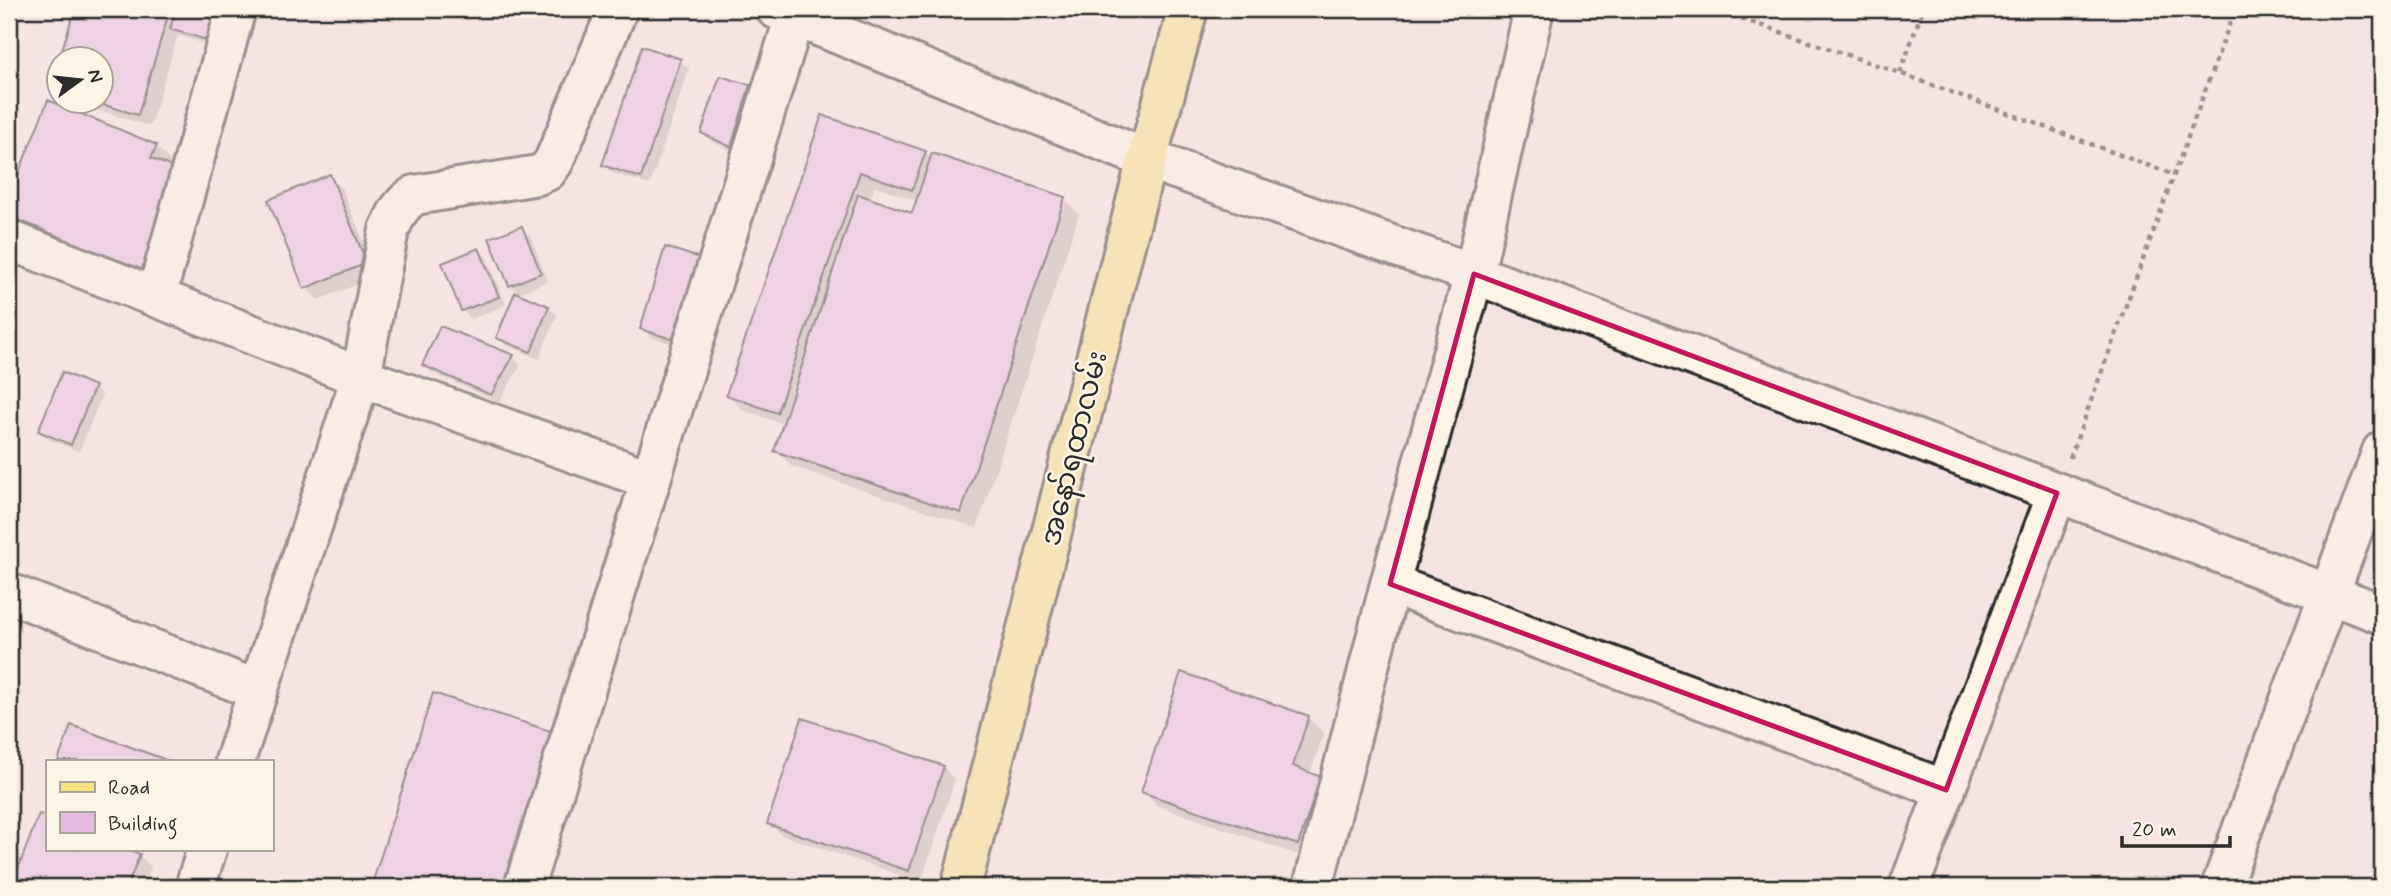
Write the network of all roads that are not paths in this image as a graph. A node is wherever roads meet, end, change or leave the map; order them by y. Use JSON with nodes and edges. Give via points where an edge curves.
{"nodes":[{"id":1,"x":236,"y":9,"type":"edge"},
{"id":2,"x":618,"y":9,"type":"edge"},
{"id":3,"x":1188,"y":9,"type":"edge"},
{"id":4,"x":1534,"y":9,"type":"edge"},
{"id":5,"x":786,"y":12,"type":"edge"},
{"id":6,"x":1147,"y":159,"type":"junction"},
{"id":7,"x":9,"y":240,"type":"edge"},
{"id":8,"x":1474,"y":274,"type":"junction"},
{"id":9,"x":156,"y":297,"type":"junction"},
{"id":10,"x":361,"y":377,"type":"junction"},
{"id":11,"x":2382,"y":451,"type":"edge"},
{"id":12,"x":651,"y":480,"type":"junction"},
{"id":13,"x":2057,"y":493,"type":"junction"},
{"id":14,"x":1390,"y":584,"type":"junction"},
{"id":15,"x":9,"y":593,"type":"edge"},
{"id":16,"x":2329,"y":594,"type":"junction"},
{"id":17,"x":2382,"y":614,"type":"edge"},
{"id":18,"x":257,"y":690,"type":"junction"},
{"id":19,"x":234,"y":760,"type":"edge"},
{"id":20,"x":1946,"y":790,"type":"junction"},
{"id":21,"x":207,"y":850,"type":"edge"},
{"id":22,"x":1324,"y":884,"type":"edge"},
{"id":23,"x":195,"y":887,"type":"edge"},
{"id":24,"x":524,"y":887,"type":"edge"},
{"id":25,"x":961,"y":887,"type":"edge"},
{"id":26,"x":1909,"y":887,"type":"edge"},
{"id":27,"x":2221,"y":887,"type":"edge"}],
"edges":[{"from":1,"to":9,"type":"street"},
{"from":2,"to":10,"type":"street","via":[[547,171],[415,195],[403,202],[389,230]]},
{"from":3,"to":6,"type":"main road","name":"အနော်ရထာလမ်း"},
{"from":4,"to":8,"type":"street"},
{"from":5,"to":6,"type":"street"},
{"from":5,"to":12,"type":"street"},
{"from":6,"to":8,"type":"street"},
{"from":6,"to":25,"type":"main road","name":"အနော်ရထာလမ်း"},
{"from":7,"to":9,"type":"street"},
{"from":8,"to":13,"type":"street"},
{"from":8,"to":14,"type":"street"},
{"from":9,"to":10,"type":"street"},
{"from":10,"to":12,"type":"street"},
{"from":10,"to":18,"type":"street"},
{"from":11,"to":16,"type":"street"},
{"from":12,"to":24,"type":"street"},
{"from":13,"to":16,"type":"street"},
{"from":13,"to":20,"type":"street"},
{"from":14,"to":20,"type":"street"},
{"from":14,"to":22,"type":"street"},
{"from":15,"to":18,"type":"street"},
{"from":16,"to":17,"type":"street"},
{"from":16,"to":27,"type":"street"},
{"from":18,"to":19,"type":"street"},
{"from":20,"to":26,"type":"street"},
{"from":21,"to":23,"type":"street"}]}
